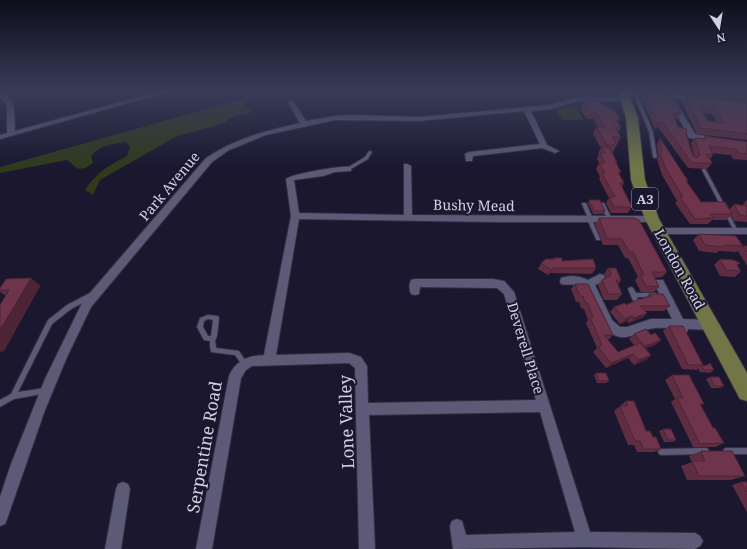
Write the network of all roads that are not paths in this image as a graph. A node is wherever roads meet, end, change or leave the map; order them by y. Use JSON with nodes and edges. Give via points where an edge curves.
{"nodes":[{"id":1,"x":10,"y":118,"type":"edge"},
{"id":2,"x":71,"y":118,"type":"edge"},
{"id":3,"x":300,"y":118,"type":"edge"},
{"id":4,"x":346,"y":118,"type":"edge"},
{"id":5,"x":371,"y":118,"type":"edge"},
{"id":6,"x":436,"y":118,"type":"edge"},
{"id":7,"x":531,"y":118,"type":"edge"},
{"id":8,"x":633,"y":118,"type":"edge"},
{"id":9,"x":644,"y":118,"type":"edge"},
{"id":10,"x":681,"y":118,"type":"edge"},
{"id":11,"x":304,"y":124,"type":"junction"},
{"id":12,"x":11,"y":134,"type":"junction"},
{"id":13,"x":0,"y":137,"type":"edge"},
{"id":14,"x":713,"y":140,"type":"edge"},
{"id":15,"x":544,"y":146,"type":"junction"},
{"id":16,"x":555,"y":151,"type":"dead end"},
{"id":17,"x":370,"y":152,"type":"dead end"},
{"id":18,"x":466,"y":156,"type":"dead end"},
{"id":19,"x":655,"y":157,"type":"dead end"},
{"id":20,"x":406,"y":166,"type":"dead end"},
{"id":21,"x":348,"y":169,"type":"joint"},
{"id":22,"x":704,"y":170,"type":"dead end"},
{"id":23,"x":584,"y":204,"type":"dead end"},
{"id":24,"x":602,"y":204,"type":"edge"},
{"id":25,"x":295,"y":216,"type":"junction"},
{"id":26,"x":408,"y":218,"type":"junction"},
{"id":27,"x":590,"y":219,"type":"junction"},
{"id":28,"x":610,"y":219,"type":"junction"},
{"id":29,"x":655,"y":225,"type":"junction"},
{"id":30,"x":736,"y":231,"type":"junction"},
{"id":31,"x":747,"y":232,"type":"edge"},
{"id":32,"x":598,"y":239,"type":"dead end"},
{"id":33,"x":600,"y":278,"type":"dead end"},
{"id":34,"x":565,"y":281,"type":"dead end"},
{"id":35,"x":659,"y":283,"type":"edge"},
{"id":36,"x":415,"y":284,"type":"dead end"},
{"id":37,"x":589,"y":284,"type":"junction"},
{"id":38,"x":631,"y":289,"type":"dead end"},
{"id":39,"x":94,"y":294,"type":"junction"},
{"id":40,"x":634,"y":295,"type":"junction"},
{"id":41,"x":666,"y":296,"type":"junction"},
{"id":42,"x":636,"y":301,"type":"edge"},
{"id":43,"x":681,"y":324,"type":"junction"},
{"id":44,"x":710,"y":325,"type":"junction"},
{"id":45,"x":687,"y":337,"type":"edge"},
{"id":46,"x":213,"y":339,"type":"dead end"},
{"id":47,"x":269,"y":359,"type":"junction"},
{"id":48,"x":248,"y":362,"type":"junction"},
{"id":49,"x":45,"y":391,"type":"junction"},
{"id":50,"x":747,"y":392,"type":"edge"},
{"id":51,"x":13,"y":396,"type":"junction"},
{"id":52,"x":0,"y":404,"type":"edge"},
{"id":53,"x":544,"y":406,"type":"junction"},
{"id":54,"x":363,"y":409,"type":"junction"},
{"id":55,"x":747,"y":451,"type":"edge"},
{"id":56,"x":661,"y":452,"type":"edge"},
{"id":57,"x":123,"y":489,"type":"dead end"},
{"id":58,"x":0,"y":520,"type":"edge"},
{"id":59,"x":457,"y":526,"type":"dead end"},
{"id":60,"x":585,"y":539,"type":"junction"},
{"id":61,"x":695,"y":541,"type":"dead end"},
{"id":62,"x":460,"y":546,"type":"edge"},
{"id":63,"x":113,"y":549,"type":"edge"},
{"id":64,"x":204,"y":549,"type":"edge"},
{"id":65,"x":366,"y":549,"type":"edge"}],
"edges":[{"from":1,"to":12,"type":"street"},
{"from":2,"to":12,"type":"street"},
{"from":3,"to":11,"type":"street"},
{"from":4,"to":11,"type":"street","name":"Park Avenue"},
{"from":5,"to":6,"type":"street","name":"Park Avenue"},
{"from":7,"to":15,"type":"street"},
{"from":8,"to":29,"type":"main road","name":"London Road","number":"A3","via":[[638,180]]},
{"from":9,"to":19,"type":"lane","via":[[651,132]]},
{"from":10,"to":14,"type":"street","via":[[690,138]]},
{"from":11,"to":39,"type":"street","name":"Park Avenue","via":[[235,144],[209,160]]},
{"from":12,"to":13,"type":"street"},
{"from":15,"to":16,"type":"street"},
{"from":15,"to":18,"type":"street"},
{"from":17,"to":21,"type":"lane","via":[[367,158]]},
{"from":20,"to":26,"type":"street"},
{"from":21,"to":25,"type":"street","via":[[342,168],[290,179]]},
{"from":22,"to":30,"type":"lane"},
{"from":23,"to":27,"type":"lane"},
{"from":24,"to":28,"type":"lane"},
{"from":25,"to":26,"type":"street","name":"Bushy Mead"},
{"from":25,"to":47,"type":"street"},
{"from":26,"to":27,"type":"street","name":"Bushy Mead"},
{"from":27,"to":28,"type":"street","name":"Bushy Mead"},
{"from":27,"to":32,"type":"lane"},
{"from":28,"to":29,"type":"street","name":"Bushy Mead"},
{"from":29,"to":30,"type":"street","name":"Bushy Mead"},
{"from":29,"to":44,"type":"main road","name":"London Road","number":"A3"},
{"from":30,"to":31,"type":"street","name":"Bushy Mead"},
{"from":33,"to":37,"type":"street"},
{"from":34,"to":37,"type":"street"},
{"from":35,"to":41,"type":"street"},
{"from":36,"to":53,"type":"street","name":"Deverell Place","via":[[493,283],[505,288],[509,292]]},
{"from":37,"to":43,"type":"street","via":[[608,322],[618,332],[650,324]]},
{"from":38,"to":40,"type":"lane"},
{"from":39,"to":49,"type":"street","name":"Park Avenue","via":[[81,315]]},
{"from":39,"to":51,"type":"lane","via":[[69,307],[50,322]]},
{"from":40,"to":41,"type":"lane"},
{"from":40,"to":42,"type":"lane"},
{"from":41,"to":43,"type":"street"},
{"from":43,"to":44,"type":"street"},
{"from":43,"to":45,"type":"street"},
{"from":44,"to":50,"type":"main road","name":"London Road","number":"A3"},
{"from":46,"to":48,"type":"lane","via":[[211,344],[214,350],[237,353]]},
{"from":47,"to":48,"type":"street","name":"Lone Valley"},
{"from":47,"to":54,"type":"street","name":"Lone Valley","via":[[350,358],[357,361],[361,366]]},
{"from":48,"to":64,"type":"street","name":"Serpentine Road","via":[[235,376]]},
{"from":49,"to":51,"type":"lane"},
{"from":49,"to":58,"type":"street","name":"Park Avenue","via":[[16,466]]},
{"from":51,"to":52,"type":"lane"},
{"from":53,"to":54,"type":"street","name":"Deverell Place"},
{"from":53,"to":60,"type":"street","name":"Deverell Place"},
{"from":54,"to":65,"type":"street","name":"Lone Valley"},
{"from":55,"to":56,"type":"lane"},
{"from":57,"to":63,"type":"street"},
{"from":59,"to":62,"type":"street"},
{"from":60,"to":61,"type":"street"},
{"from":60,"to":62,"type":"street"}]}
